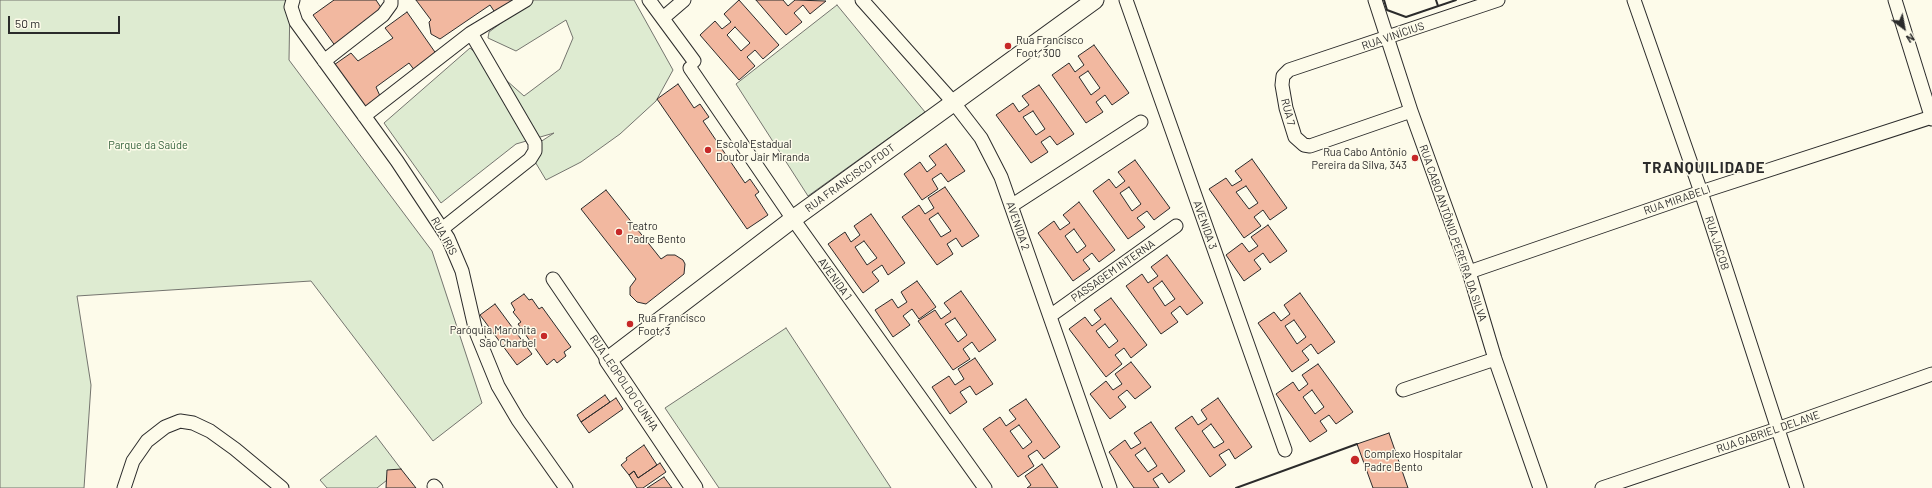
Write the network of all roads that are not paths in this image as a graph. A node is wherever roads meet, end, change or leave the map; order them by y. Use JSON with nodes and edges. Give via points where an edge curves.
{"nodes":[{"id":1,"x":391,"y":0,"type":"edge"},
{"id":2,"x":526,"y":0,"type":"edge"},
{"id":3,"x":650,"y":0,"type":"edge"},
{"id":4,"x":684,"y":0,"type":"edge"},
{"id":5,"x":862,"y":0,"type":"edge"},
{"id":6,"x":1095,"y":0,"type":"edge"},
{"id":7,"x":1126,"y":0,"type":"edge"},
{"id":8,"x":1375,"y":0,"type":"edge"},
{"id":9,"x":1498,"y":0,"type":"edge"},
{"id":10,"x":1634,"y":0,"type":"edge"},
{"id":11,"x":1895,"y":0,"type":"edge"},
{"id":12,"x":291,"y":2,"type":"edge"},
{"id":13,"x":663,"y":18,"type":"junction"},
{"id":14,"x":471,"y":34,"type":"junction"},
{"id":15,"x":1388,"y":38,"type":"junction"},
{"id":16,"x":324,"y":61,"type":"junction"},
{"id":17,"x":1289,"y":70,"type":"joint"},
{"id":18,"x":954,"y":103,"type":"junction"},
{"id":19,"x":1410,"y":111,"type":"junction"},
{"id":20,"x":364,"y":116,"type":"junction"},
{"id":21,"x":1932,"y":117,"type":"edge"},
{"id":22,"x":1140,"y":122,"type":"dead end"},
{"id":23,"x":1701,"y":192,"type":"junction"},
{"id":24,"x":1011,"y":206,"type":"junction"},
{"id":25,"x":792,"y":219,"type":"junction"},
{"id":26,"x":1176,"y":226,"type":"dead end"},
{"id":27,"x":442,"y":229,"type":"junction"},
{"id":28,"x":1469,"y":272,"type":"junction"},
{"id":29,"x":553,"y":279,"type":"dead end"},
{"id":30,"x":1050,"y":316,"type":"junction"},
{"id":31,"x":1495,"y":359,"type":"junction"},
{"id":32,"x":608,"y":360,"type":"junction"},
{"id":33,"x":1932,"y":374,"type":"edge"},
{"id":34,"x":1403,"y":390,"type":"dead end"},
{"id":35,"x":1777,"y":429,"type":"junction"},
{"id":36,"x":1284,"y":450,"type":"dead end"},
{"id":37,"x":124,"y":488,"type":"edge"},
{"id":38,"x":282,"y":488,"type":"edge"},
{"id":39,"x":566,"y":488,"type":"edge"},
{"id":40,"x":694,"y":488,"type":"edge"},
{"id":41,"x":985,"y":488,"type":"edge"},
{"id":42,"x":1110,"y":488,"type":"edge"},
{"id":43,"x":1540,"y":488,"type":"edge"},
{"id":44,"x":1602,"y":488,"type":"edge"},
{"id":45,"x":1797,"y":488,"type":"edge"}],
"edges":[{"from":1,"to":16,"type":"street","via":[[383,15]]},
{"from":2,"to":14,"type":"street"},
{"from":3,"to":13,"type":"street","name":"AVENIDA 1"},
{"from":4,"to":13,"type":"street"},
{"from":5,"to":18,"type":"street","name":"AVENIDA 2"},
{"from":6,"to":18,"type":"street","name":"RUA FRANCISCO FOOT"},
{"from":7,"to":36,"type":"street","name":"AVENIDA 3"},
{"from":8,"to":15,"type":"street","name":"RUA CABO ANTÔNIO PEREIRA DA SILVA"},
{"from":9,"to":15,"type":"street","name":"RUA VINÍCIUS"},
{"from":10,"to":23,"type":"street","name":"RUA JACOB"},
{"from":11,"to":21,"type":"street"},
{"from":12,"to":16,"type":"street","name":"RUA IRIS","via":[[296,22]]},
{"from":13,"to":25,"type":"street","name":"AVENIDA 1"},
{"from":14,"to":20,"type":"street"},
{"from":14,"to":27,"type":"street","via":[[535,143],[535,151],[530,159]]},
{"from":15,"to":17,"type":"street","name":"RUA VINÍCIUS"},
{"from":15,"to":19,"type":"street","name":"RUA CABO ANTÔNIO PEREIRA DA SILVA"},
{"from":16,"to":20,"type":"street","name":"RUA IRIS"},
{"from":17,"to":19,"type":"street","name":"RUA 7","via":[[1283,76],[1282,85],[1286,108],[1295,137],[1299,142],[1310,146]]},
{"from":18,"to":24,"type":"street","name":"AVENIDA 2","via":[[982,138],[1001,177]]},
{"from":18,"to":25,"type":"street","name":"RUA FRANCISCO FOOT"},
{"from":19,"to":28,"type":"street","name":"RUA CABO ANTÔNIO PEREIRA DA SILVA"},
{"from":20,"to":27,"type":"street","name":"RUA IRIS"},
{"from":21,"to":23,"type":"street","name":"RUA MIRABELI"},
{"from":22,"to":24,"type":"street"},
{"from":23,"to":28,"type":"street","name":"RUA MIRABELI"},
{"from":23,"to":35,"type":"street","name":"RUA JACOB"},
{"from":24,"to":30,"type":"street","name":"AVENIDA 2"},
{"from":25,"to":32,"type":"street","name":"RUA FRANCISCO FOOT"},
{"from":25,"to":41,"type":"street","name":"AVENIDA 1"},
{"from":26,"to":30,"type":"street","name":"PASSAGEM INTERNA"},
{"from":27,"to":39,"type":"street","name":"RUA IRIS","via":[[462,271],[476,332],[498,386],[518,420]]},
{"from":28,"to":31,"type":"street","name":"RUA CABO ANTÔNIO PEREIRA DA SILVA"},
{"from":29,"to":32,"type":"street","name":"RUA LEOPOLDO CUNHA"},
{"from":30,"to":42,"type":"street","name":"AVENIDA 2"},
{"from":31,"to":34,"type":"street"},
{"from":31,"to":43,"type":"street","name":"RUA CABO ANTÔNIO PEREIRA DA SILVA"},
{"from":32,"to":40,"type":"street","name":"RUA LEOPOLDO CUNHA"},
{"from":33,"to":35,"type":"street","name":"RUA GABRIEL DELANE"},
{"from":35,"to":44,"type":"street","name":"RUA GABRIEL DELANE"},
{"from":35,"to":45,"type":"street","name":"RUA JACOB"},
{"from":37,"to":38,"type":"street","via":[[133,461],[147,441],[165,427],[180,421],[194,423],[210,432]]}]}
